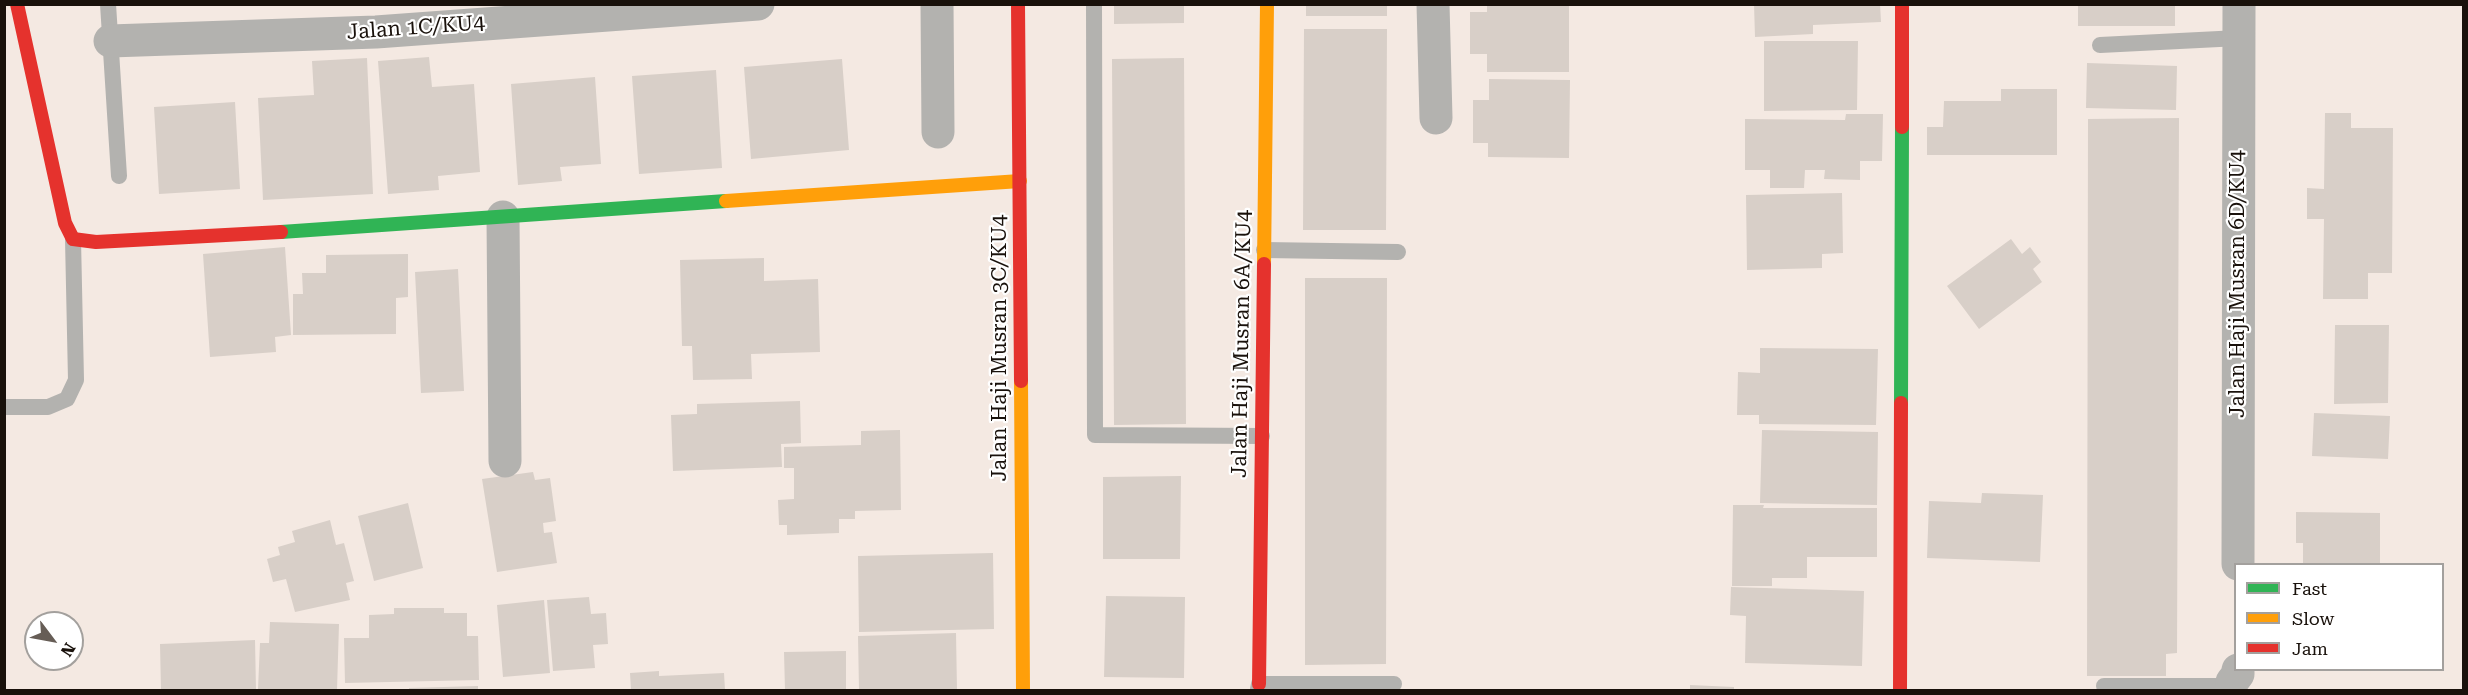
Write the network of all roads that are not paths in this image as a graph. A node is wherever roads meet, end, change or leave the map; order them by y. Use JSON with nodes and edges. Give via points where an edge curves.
{"nodes":[{"id":1,"x":17,"y":4,"type":"edge"},
{"id":2,"x":108,"y":4,"type":"edge"},
{"id":3,"x":758,"y":4,"type":"edge"},
{"id":4,"x":937,"y":4,"type":"edge"},
{"id":5,"x":1018,"y":4,"type":"edge"},
{"id":6,"x":1094,"y":4,"type":"edge"},
{"id":7,"x":1267,"y":4,"type":"edge"},
{"id":8,"x":1433,"y":4,"type":"edge"},
{"id":9,"x":1902,"y":4,"type":"edge"},
{"id":10,"x":2239,"y":4,"type":"edge"},
{"id":11,"x":375,"y":18,"type":"edge"},
{"id":12,"x":2239,"y":38,"type":"junction"},
{"id":13,"x":110,"y":41,"type":"junction"},
{"id":14,"x":2100,"y":45,"type":"dead end"},
{"id":15,"x":1436,"y":118,"type":"dead end"},
{"id":16,"x":938,"y":132,"type":"dead end"},
{"id":17,"x":119,"y":176,"type":"dead end"},
{"id":18,"x":1020,"y":181,"type":"junction"},
{"id":19,"x":503,"y":217,"type":"junction"},
{"id":20,"x":73,"y":240,"type":"junction"},
{"id":21,"x":1264,"y":250,"type":"junction"},
{"id":22,"x":1398,"y":252,"type":"dead end"},
{"id":23,"x":4,"y":407,"type":"edge"},
{"id":24,"x":1262,"y":436,"type":"junction"},
{"id":25,"x":505,"y":461,"type":"dead end"},
{"id":26,"x":2238,"y":563,"type":"edge"},
{"id":27,"x":2235,"y":676,"type":"edge"},
{"id":28,"x":1394,"y":684,"type":"dead end"},
{"id":29,"x":2104,"y":686,"type":"dead end"},
{"id":30,"x":1258,"y":687,"type":"edge"},
{"id":31,"x":1023,"y":690,"type":"edge"},
{"id":32,"x":1900,"y":690,"type":"edge"}],
"edges":[{"from":1,"to":20,"type":"street","via":[[65,223]]},
{"from":2,"to":13,"type":"lane"},
{"from":3,"to":11,"type":"street","name":"Jalan 1C/KU4"},
{"from":4,"to":16,"type":"street"},
{"from":5,"to":18,"type":"street","name":"Jalan Haji Musran 3C/KU4"},
{"from":6,"to":24,"type":"lane","via":[[1095,435]]},
{"from":7,"to":21,"type":"street","name":"Jalan Haji Musran 6A/KU4"},
{"from":8,"to":15,"type":"street"},
{"from":9,"to":32,"type":"street"},
{"from":10,"to":12,"type":"street","name":"Jalan Haji Musran 6D/KU4"},
{"from":11,"to":13,"type":"street","name":"Jalan 1C/KU4"},
{"from":12,"to":14,"type":"lane"},
{"from":12,"to":26,"type":"street","name":"Jalan Haji Musran 6D/KU4"},
{"from":13,"to":17,"type":"lane"},
{"from":18,"to":19,"type":"street"},
{"from":18,"to":31,"type":"street","name":"Jalan Haji Musran 3C/KU4"},
{"from":19,"to":20,"type":"street","via":[[132,241]]},
{"from":19,"to":25,"type":"street"},
{"from":20,"to":23,"type":"lane","via":[[76,380],[67,399],[48,407]]},
{"from":21,"to":22,"type":"lane"},
{"from":21,"to":24,"type":"street","name":"Jalan Haji Musran 6A/KU4"},
{"from":24,"to":30,"type":"street","name":"Jalan Haji Musran 6A/KU4"},
{"from":27,"to":29,"type":"lane","via":[[2217,686]]},
{"from":28,"to":30,"type":"lane"}]}
